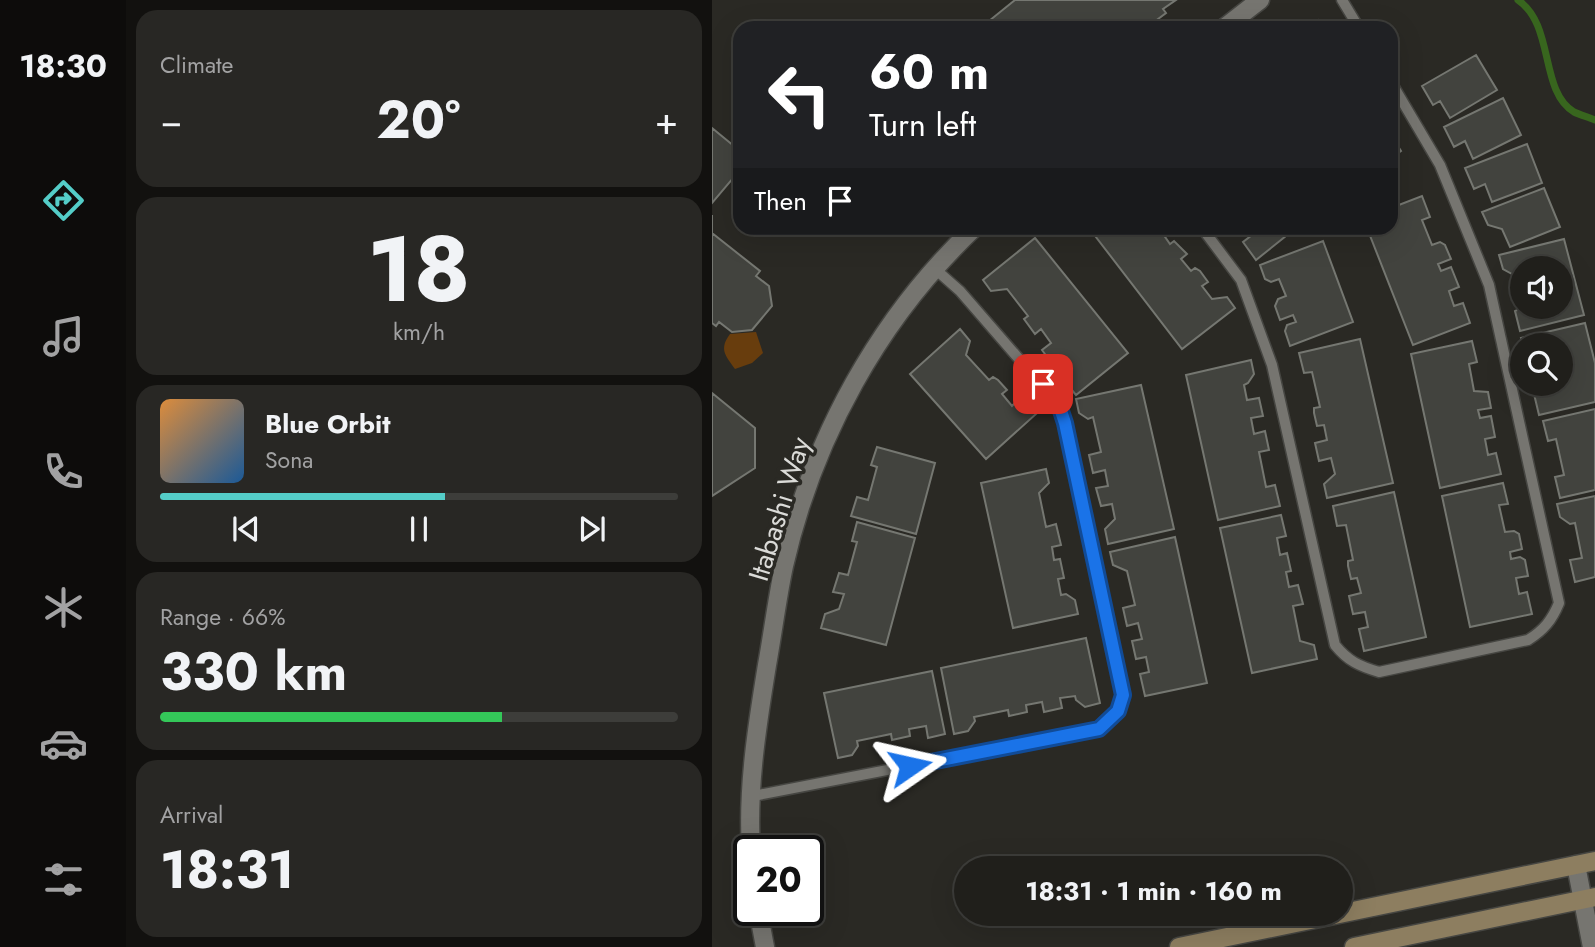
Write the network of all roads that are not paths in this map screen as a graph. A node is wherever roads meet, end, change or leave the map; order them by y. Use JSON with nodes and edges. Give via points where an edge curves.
{"nodes":[{"id":1,"x":1260,"y":0,"type":"edge"},
{"id":2,"x":1342,"y":0,"type":"edge"},
{"id":3,"x":1233,"y":21,"type":"edge"},
{"id":4,"x":1355,"y":21,"type":"edge"},
{"id":5,"x":1398,"y":94,"type":"edge"},
{"id":6,"x":967,"y":235,"type":"edge"},
{"id":7,"x":1206,"y":235,"type":"edge"},
{"id":8,"x":934,"y":268,"type":"junction"},
{"id":9,"x":753,"y":796,"type":"junction"},
{"id":10,"x":752,"y":835,"type":"edge"},
{"id":11,"x":1595,"y":861,"type":"edge"},
{"id":12,"x":1576,"y":865,"type":"junction"},
{"id":13,"x":1589,"y":898,"type":"edge"},
{"id":14,"x":761,"y":926,"type":"edge"},
{"id":15,"x":764,"y":947,"type":"edge"},
{"id":16,"x":1179,"y":947,"type":"edge"},
{"id":17,"x":1354,"y":947,"type":"edge"},
{"id":18,"x":1592,"y":947,"type":"edge"}],
"edges":[{"from":1,"to":3,"type":"street"},
{"from":2,"to":4,"type":"lane"},
{"from":5,"to":7,"type":"lane","via":[[1440,165],[1489,285],[1559,603],[1543,631],[1528,640],[1379,672],[1346,659],[1335,645],[1272,365],[1241,280]]},
{"from":6,"to":8,"type":"street","name":"Itabashi Way"},
{"from":8,"to":9,"type":"street","name":"Itabashi Way","via":[[881,337],[855,380],[800,511],[778,601],[761,703]]},
{"from":8,"to":9,"type":"lane","via":[[960,290],[1059,405],[1123,695],[1118,711],[1099,729]]},
{"from":9,"to":10,"type":"street","name":"Itabashi Way"},
{"from":11,"to":12,"type":"main road"},
{"from":12,"to":13,"type":"street"},
{"from":12,"to":16,"type":"main road"},
{"from":13,"to":17,"type":"main road"},
{"from":13,"to":18,"type":"street"},
{"from":14,"to":15,"type":"street"}]}
